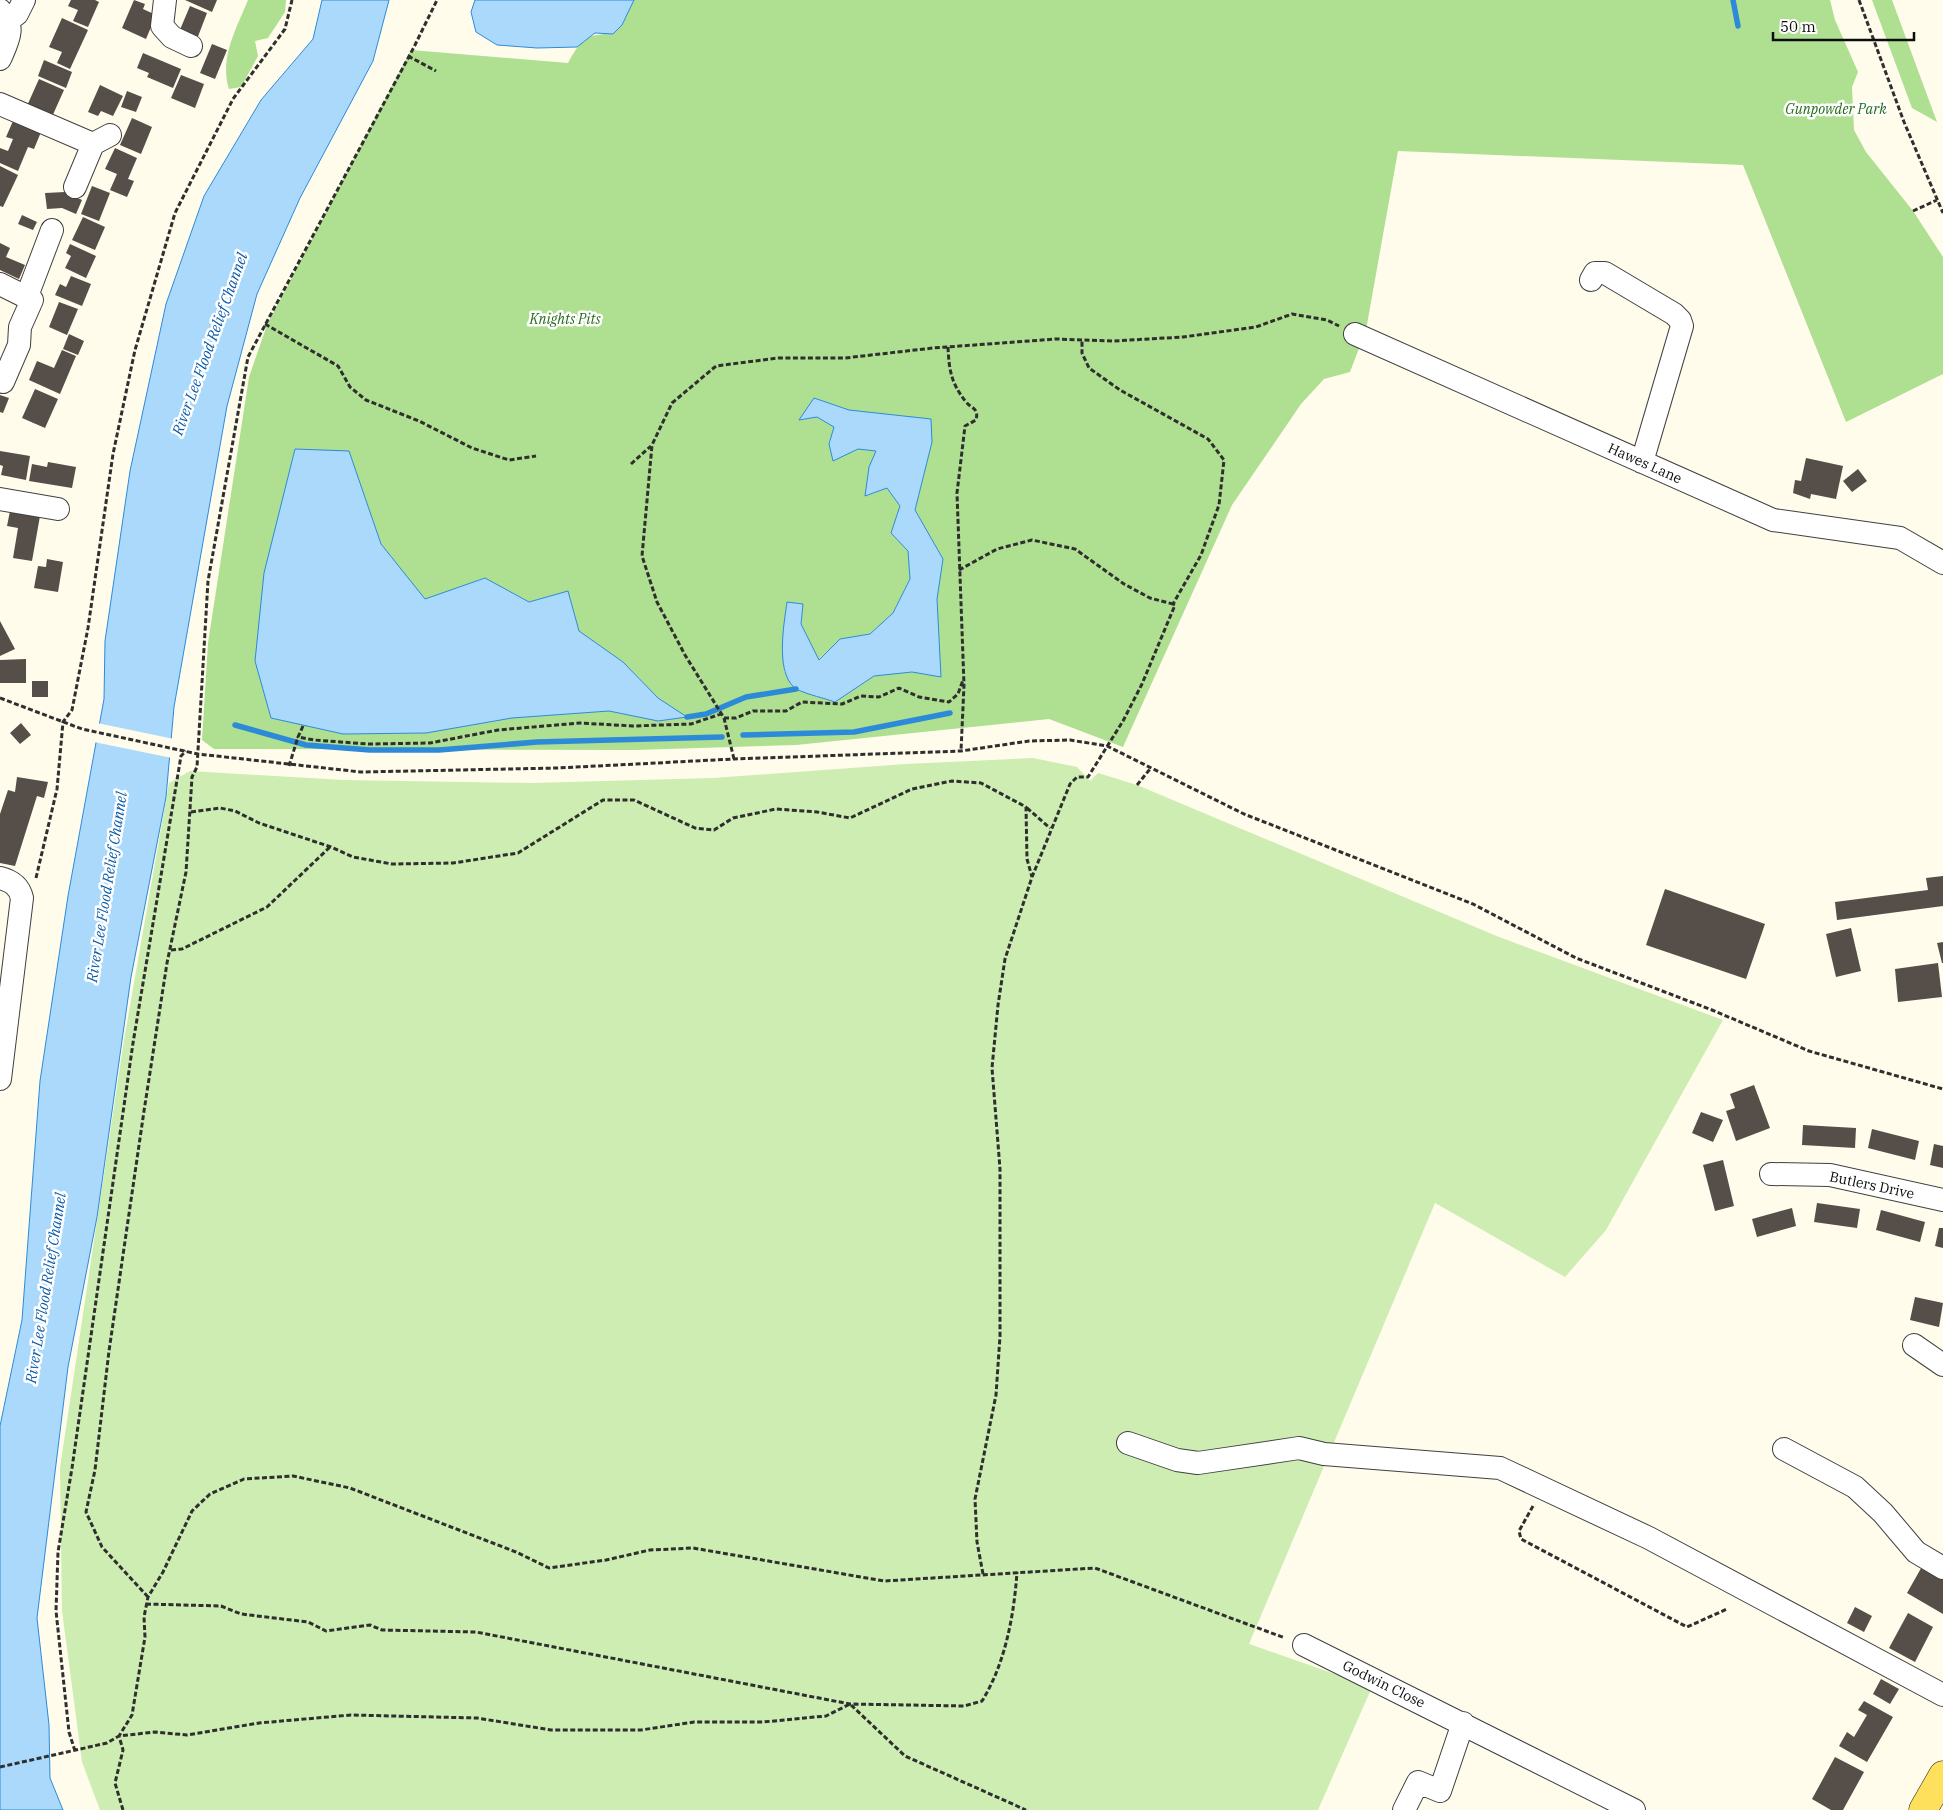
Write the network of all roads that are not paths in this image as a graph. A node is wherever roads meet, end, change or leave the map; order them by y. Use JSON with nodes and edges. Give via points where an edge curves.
{"nodes":[{"id":1,"x":24,"y":0,"type":"edge"},
{"id":2,"x":165,"y":0,"type":"edge"},
{"id":3,"x":5,"y":15,"type":"edge"},
{"id":4,"x":191,"y":46,"type":"dead end"},
{"id":5,"x":0,"y":59,"type":"edge"},
{"id":6,"x":0,"y":104,"type":"edge"},
{"id":7,"x":75,"y":187,"type":"dead end"},
{"id":8,"x":52,"y":230,"type":"dead end"},
{"id":9,"x":1591,"y":280,"type":"dead end"},
{"id":10,"x":0,"y":284,"type":"edge"},
{"id":11,"x":27,"y":296,"type":"junction"},
{"id":12,"x":1355,"y":334,"type":"road end"},
{"id":13,"x":3,"y":382,"type":"dead end"},
{"id":14,"x":1642,"y":462,"type":"junction"},
{"id":15,"x":0,"y":499,"type":"edge"},
{"id":16,"x":58,"y":509,"type":"dead end"},
{"id":17,"x":1943,"y":563,"type":"edge"},
{"id":18,"x":0,"y":878,"type":"edge"},
{"id":19,"x":0,"y":1079,"type":"edge"},
{"id":20,"x":1771,"y":1174,"type":"dead end"},
{"id":21,"x":1943,"y":1200,"type":"edge"},
{"id":22,"x":1914,"y":1345,"type":"dead end"},
{"id":23,"x":1943,"y":1365,"type":"edge"},
{"id":24,"x":1128,"y":1443,"type":"dead end"},
{"id":25,"x":1784,"y":1449,"type":"dead end"},
{"id":26,"x":1943,"y":1568,"type":"edge"},
{"id":27,"x":1304,"y":1645,"type":"road end"},
{"id":28,"x":1943,"y":1695,"type":"edge"},
{"id":29,"x":1463,"y":1723,"type":"junction"},
{"id":30,"x":1943,"y":1775,"type":"edge"},
{"id":31,"x":1600,"y":1803,"type":"edge"},
{"id":32,"x":1404,"y":1810,"type":"edge"},
{"id":33,"x":1634,"y":1810,"type":"edge"},
{"id":34,"x":1922,"y":1810,"type":"edge"}],
"edges":[{"from":1,"to":3,"type":"street","via":[[17,14]]},
{"from":2,"to":4,"type":"street","via":[[162,26],[172,37]]},
{"from":3,"to":5,"type":"street","via":[[10,35]]},
{"from":6,"to":7,"type":"street","via":[[102,140]]},
{"from":8,"to":11,"type":"street"},
{"from":9,"to":14,"type":"street","via":[[1595,273],[1605,273],[1674,314],[1682,326]]},
{"from":10,"to":11,"type":"street"},
{"from":11,"to":13,"type":"street","via":[[32,300],[20,327],[19,345]]},
{"from":12,"to":14,"type":"street","name":"Hawes Lane"},
{"from":14,"to":17,"type":"street","name":"Hawes Lane","via":[[1773,520],[1900,538]]},
{"from":15,"to":16,"type":"street"},
{"from":18,"to":19,"type":"street","via":[[9,880],[20,890],[22,898]]},
{"from":20,"to":21,"type":"street","name":"Butlers Drive","via":[[1830,1175]]},
{"from":22,"to":23,"type":"street"},
{"from":24,"to":28,"type":"street","via":[[1177,1460],[1198,1463],[1299,1448],[1324,1454],[1500,1468],[1649,1538]]},
{"from":25,"to":26,"type":"street","via":[[1855,1487],[1883,1513],[1916,1552]]},
{"from":27,"to":29,"type":"street","name":"Godwin Close"},
{"from":29,"to":31,"type":"street","name":"Godwin Close"},
{"from":29,"to":32,"type":"street","via":[[1440,1791],[1418,1782]]},
{"from":30,"to":34,"type":"main road"},
{"from":31,"to":33,"type":"street","name":"Godwin Close"}]}
